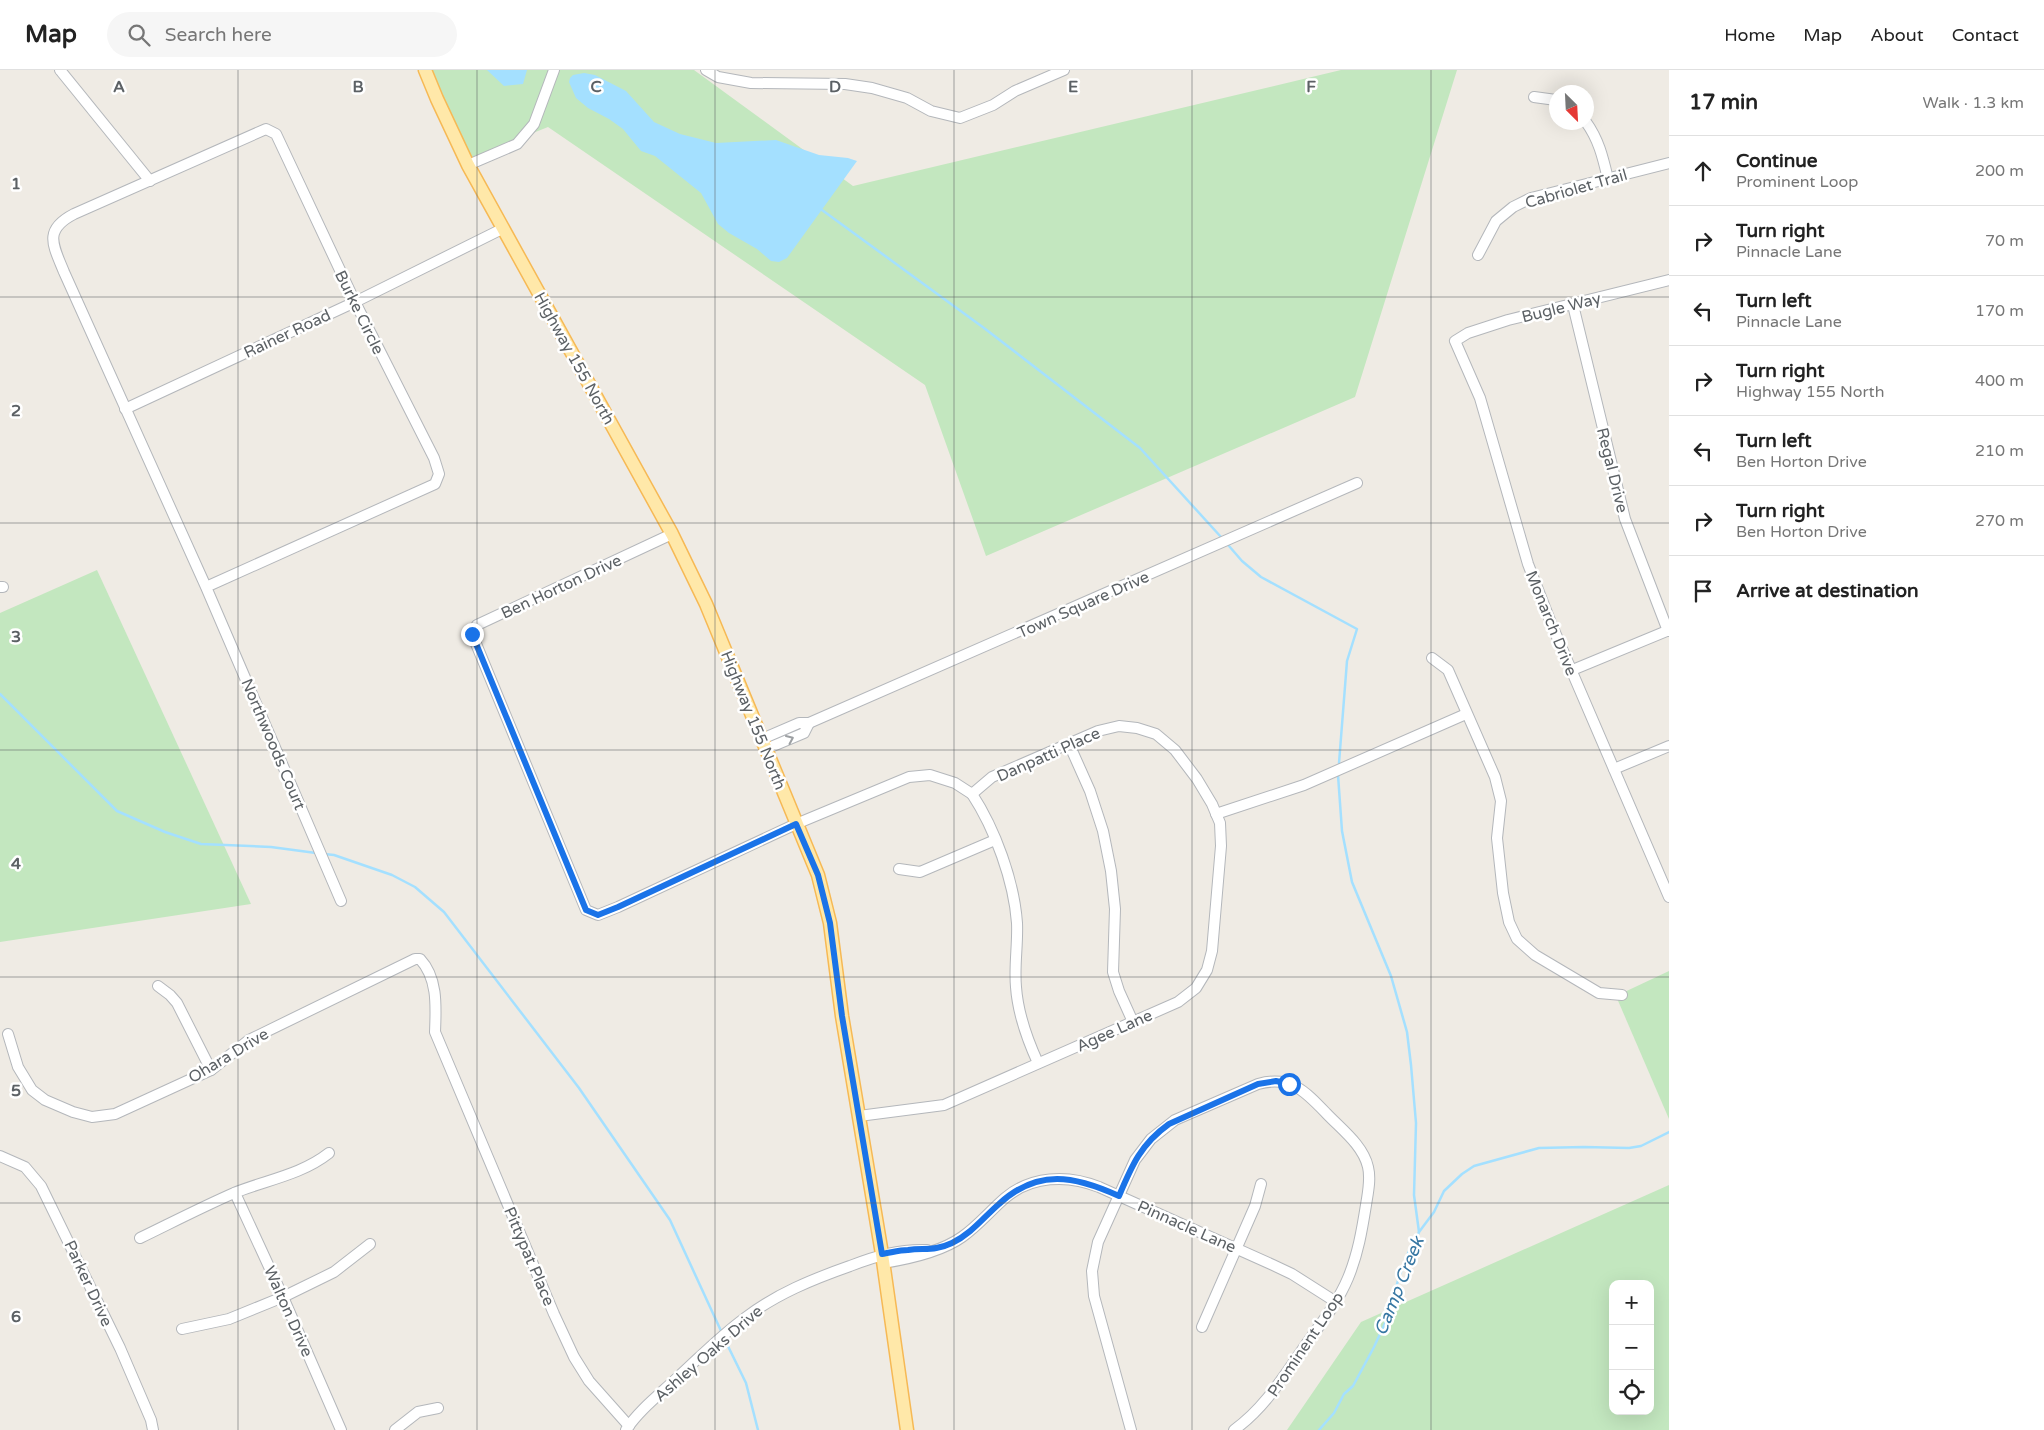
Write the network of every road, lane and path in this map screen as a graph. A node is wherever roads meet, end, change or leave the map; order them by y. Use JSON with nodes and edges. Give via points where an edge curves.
{"nodes":[{"id":1,"x":60,"y":70,"type":"edge"},
{"id":2,"x":425,"y":70,"type":"edge"},
{"id":3,"x":554,"y":70,"type":"edge"},
{"id":4,"x":706,"y":70,"type":"edge"},
{"id":5,"x":1064,"y":70,"type":"edge"},
{"id":6,"x":1534,"y":97,"type":"dead end"},
{"id":7,"x":1549,"y":99,"type":"edge"},
{"id":8,"x":1592,"y":130,"type":"edge"},
{"id":9,"x":1669,"y":163,"type":"edge"},
{"id":10,"x":468,"y":165,"type":"junction"},
{"id":11,"x":1608,"y":178,"type":"junction"},
{"id":12,"x":150,"y":182,"type":"junction"},
{"id":13,"x":502,"y":229,"type":"junction"},
{"id":14,"x":1478,"y":255,"type":"dead end"},
{"id":15,"x":1669,"y":280,"type":"edge"},
{"id":16,"x":355,"y":302,"type":"junction"},
{"id":17,"x":1573,"y":305,"type":"junction"},
{"id":18,"x":1455,"y":341,"type":"joint"},
{"id":19,"x":125,"y":409,"type":"junction"},
{"id":20,"x":1357,"y":482,"type":"dead end"},
{"id":21,"x":672,"y":534,"type":"junction"},
{"id":22,"x":206,"y":587,"type":"junction"},
{"id":23,"x":1668,"y":631,"type":"edge"},
{"id":24,"x":1432,"y":658,"type":"dead end"},
{"id":25,"x":1570,"y":671,"type":"junction"},
{"id":26,"x":1466,"y":714,"type":"junction"},
{"id":27,"x":764,"y":744,"type":"junction"},
{"id":28,"x":1069,"y":744,"type":"junction"},
{"id":29,"x":1669,"y":746,"type":"edge"},
{"id":30,"x":1614,"y":769,"type":"junction"},
{"id":31,"x":972,"y":794,"type":"junction"},
{"id":32,"x":1216,"y":814,"type":"junction"},
{"id":33,"x":796,"y":824,"type":"junction"},
{"id":34,"x":995,"y":840,"type":"junction"},
{"id":35,"x":900,"y":869,"type":"dead end"},
{"id":36,"x":1669,"y":898,"type":"edge"},
{"id":37,"x":341,"y":901,"type":"dead end"},
{"id":38,"x":158,"y":986,"type":"dead end"},
{"id":39,"x":1622,"y":995,"type":"dead end"},
{"id":40,"x":1133,"y":1022,"type":"junction"},
{"id":41,"x":8,"y":1034,"type":"dead end"},
{"id":42,"x":1038,"y":1063,"type":"junction"},
{"id":43,"x":211,"y":1070,"type":"junction"},
{"id":44,"x":453,"y":1074,"type":"joint"},
{"id":45,"x":859,"y":1116,"type":"junction"},
{"id":46,"x":329,"y":1153,"type":"dead end"},
{"id":47,"x":0,"y":1156,"type":"edge"},
{"id":48,"x":1261,"y":1184,"type":"dead end"},
{"id":49,"x":235,"y":1193,"type":"junction"},
{"id":50,"x":1119,"y":1196,"type":"junction"},
{"id":51,"x":140,"y":1238,"type":"dead end"},
{"id":52,"x":370,"y":1244,"type":"dead end"},
{"id":53,"x":1237,"y":1249,"type":"junction"},
{"id":54,"x":882,"y":1259,"type":"junction"},
{"id":55,"x":283,"y":1297,"type":"junction"},
{"id":56,"x":1336,"y":1302,"type":"junction"},
{"id":57,"x":1202,"y":1327,"type":"dead end"},
{"id":58,"x":182,"y":1329,"type":"dead end"},
{"id":59,"x":438,"y":1408,"type":"dead end"},
{"id":60,"x":627,"y":1428,"type":"edge"},
{"id":61,"x":153,"y":1430,"type":"edge"},
{"id":62,"x":341,"y":1430,"type":"edge"},
{"id":63,"x":395,"y":1430,"type":"edge"},
{"id":64,"x":907,"y":1430,"type":"edge"},
{"id":65,"x":1131,"y":1430,"type":"edge"},
{"id":66,"x":1234,"y":1430,"type":"edge"}],
"edges":[{"from":1,"to":12,"type":"street"},
{"from":2,"to":10,"type":"main road","name":"Highway 155 North"},
{"from":3,"to":10,"type":"street","via":[[534,124],[517,144]]},
{"from":4,"to":5,"type":"street","via":[[718,77],[751,83],[845,84],[872,88],[907,98],[931,111],[960,118]]},
{"from":6,"to":7,"type":"street"},
{"from":8,"to":11,"type":"street","via":[[1602,152]]},
{"from":9,"to":11,"type":"street","name":"Cabriolet Trail"},
{"from":10,"to":13,"type":"main road","name":"Highway 155 North"},
{"from":11,"to":14,"type":"street","name":"Cabriolet Trail","via":[[1531,198],[1513,207],[1496,222]]},
{"from":12,"to":16,"type":"street","name":"Burke Circle","via":[[266,129],[276,134]]},
{"from":12,"to":19,"type":"street","name":"Burke Circle","via":[[62,220],[54,229],[53,238],[64,272]]},
{"from":13,"to":16,"type":"street","name":"Rainer Road"},
{"from":13,"to":21,"type":"main road","name":"Highway 155 North"},
{"from":15,"to":17,"type":"street","name":"Bugle Way"},
{"from":16,"to":19,"type":"street","name":"Rainer Road"},
{"from":16,"to":22,"type":"street","name":"Burke Circle","via":[[434,458],[439,474],[435,484]]},
{"from":17,"to":18,"type":"street","name":"Bugle Way","via":[[1508,320],[1468,333]]},
{"from":17,"to":23,"type":"street","name":"Regal Drive","via":[[1626,520]]},
{"from":18,"to":25,"type":"street","name":"Monarch Drive","via":[[1480,398],[1528,564]]},
{"from":19,"to":22,"type":"street","name":"Burke Circle"},
{"from":20,"to":27,"type":"street","name":"Town Square Drive","via":[[809,723],[799,723]]},
{"from":21,"to":27,"type":"main road","name":"Highway 155 North","via":[[706,604]]},
{"from":21,"to":33,"type":"street","name":"Ben Horton Drive","via":[[477,625],[472,634],[579,894],[586,910],[598,915]]},
{"from":22,"to":37,"type":"street","name":"Northwoods Court"},
{"from":23,"to":25,"type":"street"},
{"from":24,"to":26,"type":"street","via":[[1448,670]]},
{"from":25,"to":30,"type":"street","name":"Monarch Drive"},
{"from":26,"to":32,"type":"street","via":[[1304,785]]},
{"from":26,"to":39,"type":"street","via":[[1495,777],[1501,800],[1497,838],[1503,893],[1509,922],[1517,939],[1535,955],[1599,993]]},
{"from":27,"to":33,"type":"main road","name":"Highway 155 North"},
{"from":28,"to":31,"type":"street","name":"Danpatti Place","via":[[992,777]]},
{"from":28,"to":32,"type":"street","name":"Danpatti Place","via":[[1119,726],[1156,734],[1175,750],[1197,778]]},
{"from":28,"to":40,"type":"street","via":[[1103,831],[1112,872],[1115,909],[1113,972]]},
{"from":29,"to":30,"type":"street"},
{"from":30,"to":36,"type":"street","name":"Monarch Drive"},
{"from":31,"to":33,"type":"street","via":[[955,783],[930,775],[908,777]]},
{"from":31,"to":34,"type":"street","via":[[984,812]]},
{"from":32,"to":40,"type":"street","name":"Agee Lane","via":[[1220,823],[1221,846],[1212,951],[1206,970],[1196,988],[1178,1002]]},
{"from":33,"to":45,"type":"main road","name":"Highway 155 North","via":[[812,860],[826,907]]},
{"from":34,"to":35,"type":"street","via":[[920,872]]},
{"from":34,"to":42,"type":"street","via":[[1011,886],[1017,923],[1019,1013]]},
{"from":38,"to":43,"type":"street","via":[[177,1003]]},
{"from":40,"to":42,"type":"street","name":"Agee Lane"},
{"from":41,"to":43,"type":"street","name":"Ohara Drive","via":[[18,1067],[32,1090],[66,1109],[92,1117],[115,1114]]},
{"from":42,"to":45,"type":"street","name":"Agee Lane","via":[[944,1105]]},
{"from":43,"to":44,"type":"street","name":"Ohara Drive","via":[[249,1040],[420,959],[434,986],[436,1032]]},
{"from":44,"to":60,"type":"street","name":"Pittypat Place","via":[[574,1357]]},
{"from":45,"to":54,"type":"main road","name":"Highway 155 North"},
{"from":46,"to":49,"type":"street","via":[[300,1170]]},
{"from":47,"to":61,"type":"street","name":"Parker Drive","via":[[25,1167],[41,1186],[120,1348]]},
{"from":48,"to":53,"type":"street"},
{"from":49,"to":51,"type":"street"},
{"from":49,"to":55,"type":"street","name":"Walton Drive"},
{"from":50,"to":53,"type":"street","name":"Pinnacle Lane"},
{"from":50,"to":54,"type":"street","name":"Pinnacle Lane","via":[[1078,1180],[1035,1182],[1006,1197],[962,1237],[932,1250],[908,1250]]},
{"from":50,"to":56,"type":"street","name":"Prominent Loop","via":[[1140,1152],[1169,1124],[1258,1084],[1276,1081],[1295,1086],[1309,1095],[1356,1144],[1368,1166],[1359,1244],[1348,1279]]},
{"from":50,"to":65,"type":"street","name":"Prominent Loop","via":[[1096,1249],[1092,1285]]},
{"from":52,"to":55,"type":"street","via":[[334,1272]]},
{"from":53,"to":56,"type":"street","name":"Pinnacle Lane","via":[[1292,1274]]},
{"from":53,"to":57,"type":"street"},
{"from":54,"to":60,"type":"street","name":"Ashley Oaks Drive","via":[[800,1285],[767,1302],[713,1344]]},
{"from":54,"to":64,"type":"main road","name":"Highway 155 North"},
{"from":55,"to":58,"type":"street","via":[[229,1319]]},
{"from":55,"to":62,"type":"street","name":"Walton Drive"},
{"from":56,"to":66,"type":"street","name":"Prominent Loop","via":[[1270,1395]]},
{"from":59,"to":63,"type":"street","via":[[418,1412]]}]}
